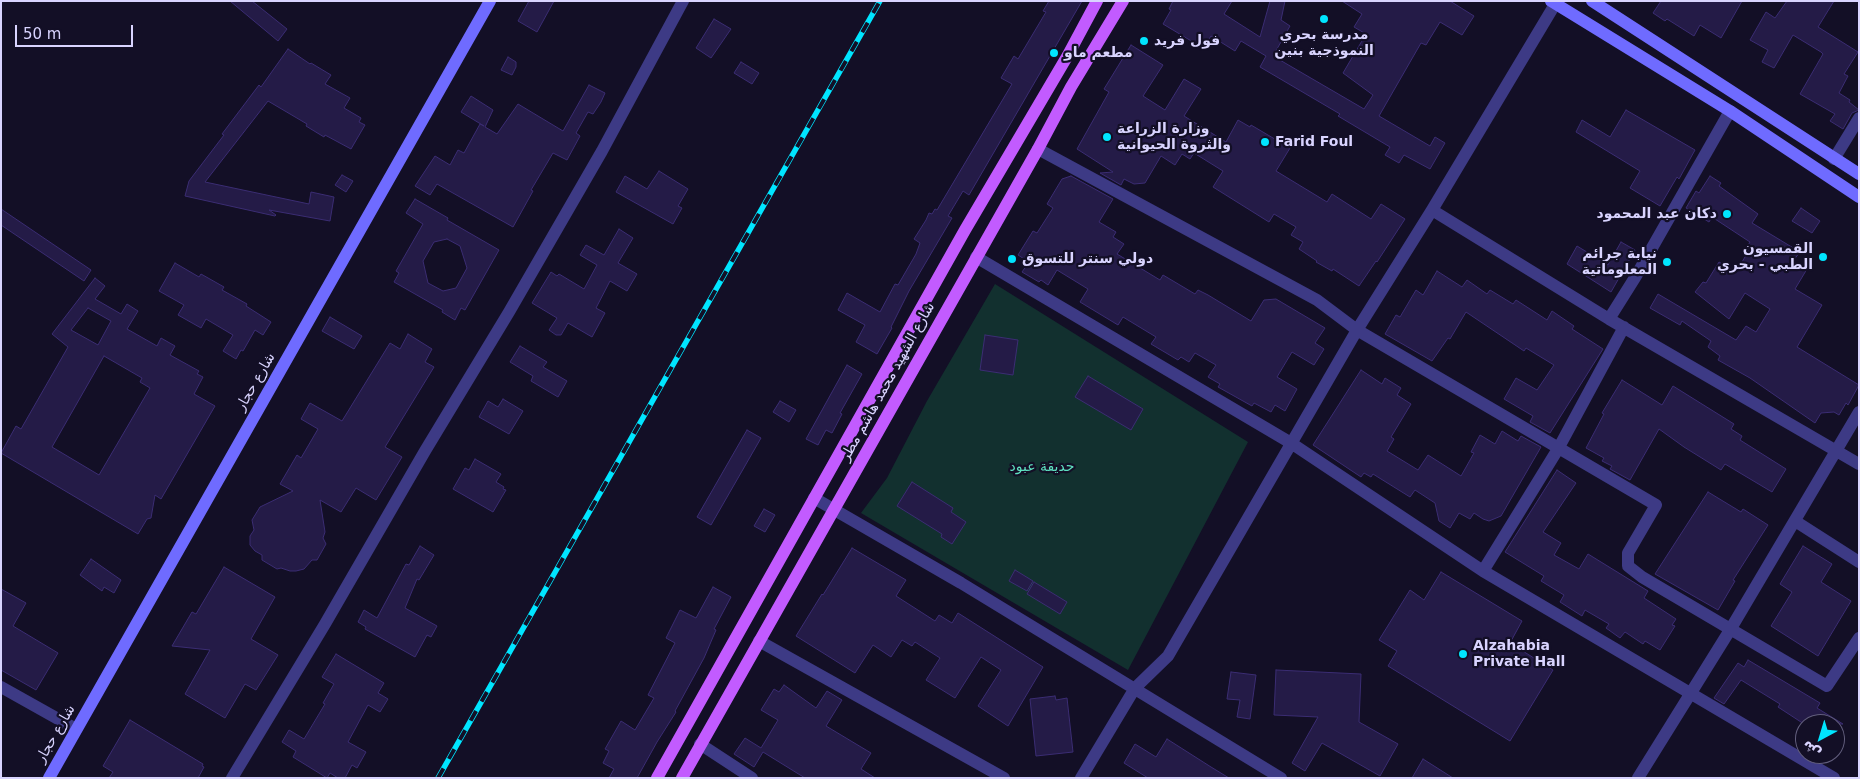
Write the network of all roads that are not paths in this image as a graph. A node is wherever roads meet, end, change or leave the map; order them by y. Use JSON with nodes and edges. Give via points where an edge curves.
{"nodes":[{"id":1,"x":490,"y":1,"type":"edge"},
{"id":2,"x":684,"y":1,"type":"edge"},
{"id":3,"x":1097,"y":1,"type":"edge"},
{"id":4,"x":1123,"y":1,"type":"edge"},
{"id":5,"x":1592,"y":1,"type":"edge"},
{"id":6,"x":1554,"y":2,"type":"edge"},
{"id":7,"x":1730,"y":111,"type":"junction"},
{"id":8,"x":1859,"y":118,"type":"edge"},
{"id":9,"x":1038,"y":149,"type":"junction"},
{"id":10,"x":1834,"y":159,"type":"junction"},
{"id":11,"x":1859,"y":174,"type":"edge"},
{"id":12,"x":1859,"y":197,"type":"edge"},
{"id":13,"x":1432,"y":210,"type":"junction"},
{"id":14,"x":976,"y":257,"type":"junction"},
{"id":15,"x":1609,"y":319,"type":"junction"},
{"id":16,"x":1624,"y":327,"type":"junction"},
{"id":17,"x":1356,"y":330,"type":"junction"},
{"id":18,"x":1859,"y":412,"type":"edge"},
{"id":19,"x":1291,"y":443,"type":"junction"},
{"id":20,"x":1558,"y":449,"type":"junction"},
{"id":21,"x":1836,"y":450,"type":"junction"},
{"id":22,"x":1859,"y":464,"type":"edge"},
{"id":23,"x":814,"y":498,"type":"junction"},
{"id":24,"x":833,"y":509,"type":"junction"},
{"id":25,"x":1795,"y":521,"type":"junction"},
{"id":26,"x":1859,"y":562,"type":"edge"},
{"id":27,"x":1483,"y":571,"type":"junction"},
{"id":28,"x":1730,"y":630,"type":"junction"},
{"id":29,"x":1859,"y":638,"type":"edge"},
{"id":30,"x":759,"y":641,"type":"junction"},
{"id":31,"x":1,"y":688,"type":"edge"},
{"id":32,"x":1135,"y":688,"type":"junction"},
{"id":33,"x":1690,"y":692,"type":"junction"},
{"id":34,"x":76,"y":730,"type":"junction"},
{"id":35,"x":700,"y":744,"type":"junction"},
{"id":36,"x":49,"y":778,"type":"edge"},
{"id":37,"x":232,"y":778,"type":"edge"},
{"id":38,"x":657,"y":778,"type":"edge"},
{"id":39,"x":682,"y":778,"type":"edge"},
{"id":40,"x":752,"y":778,"type":"edge"},
{"id":41,"x":1004,"y":778,"type":"edge"},
{"id":42,"x":1081,"y":778,"type":"edge"},
{"id":43,"x":1280,"y":778,"type":"edge"},
{"id":44,"x":1638,"y":778,"type":"edge"},
{"id":45,"x":1834,"y":778,"type":"edge"}],
"edges":[{"from":1,"to":34,"type":"street","name":"شارع حجار"},
{"from":2,"to":37,"type":"street","via":[[514,304]]},
{"from":3,"to":23,"type":"main road","name":"شارع الشهيد محمد هاشم مطر"},
{"from":4,"to":9,"type":"main road","name":"شارع الشهيد محمد هاشم مطر"},
{"from":5,"to":10,"type":"street"},
{"from":6,"to":7,"type":"street"},
{"from":6,"to":13,"type":"street"},
{"from":7,"to":12,"type":"street"},
{"from":7,"to":15,"type":"street"},
{"from":8,"to":10,"type":"street"},
{"from":9,"to":14,"type":"main road","name":"شارع الشهيد محمد هاشم مطر"},
{"from":9,"to":17,"type":"street","via":[[1317,300]]},
{"from":10,"to":11,"type":"street"},
{"from":13,"to":15,"type":"street"},
{"from":13,"to":17,"type":"street"},
{"from":14,"to":19,"type":"street"},
{"from":14,"to":24,"type":"main road","name":"شارع الشهيد محمد هاشم مطر"},
{"from":15,"to":16,"type":"street"},
{"from":16,"to":20,"type":"street"},
{"from":16,"to":21,"type":"street"},
{"from":17,"to":19,"type":"street"},
{"from":17,"to":20,"type":"street"},
{"from":18,"to":21,"type":"street"},
{"from":19,"to":27,"type":"street"},
{"from":19,"to":32,"type":"street","via":[[1168,656]]},
{"from":20,"to":27,"type":"street"},
{"from":20,"to":28,"type":"street","via":[[1656,505],[1628,553],[1628,566]]},
{"from":21,"to":22,"type":"street"},
{"from":21,"to":25,"type":"street"},
{"from":23,"to":24,"type":"street"},
{"from":23,"to":38,"type":"main road","name":"شارع الشهيد محمد هاشم مطر"},
{"from":24,"to":30,"type":"main road","name":"شارع الشهيد محمد هاشم مطر"},
{"from":24,"to":32,"type":"street"},
{"from":25,"to":26,"type":"street"},
{"from":25,"to":28,"type":"street"},
{"from":27,"to":33,"type":"street"},
{"from":28,"to":29,"type":"street","via":[[1826,686]]},
{"from":28,"to":33,"type":"street"},
{"from":30,"to":35,"type":"main road","name":"شارع الشهيد محمد هاشم مطر"},
{"from":30,"to":41,"type":"street"},
{"from":31,"to":34,"type":"street"},
{"from":32,"to":42,"type":"street"},
{"from":32,"to":43,"type":"street"},
{"from":33,"to":44,"type":"street"},
{"from":33,"to":45,"type":"street"},
{"from":34,"to":36,"type":"street","name":"شارع حجار"},
{"from":35,"to":39,"type":"main road","name":"شارع الشهيد محمد هاشم مطر"},
{"from":35,"to":40,"type":"street"}]}
